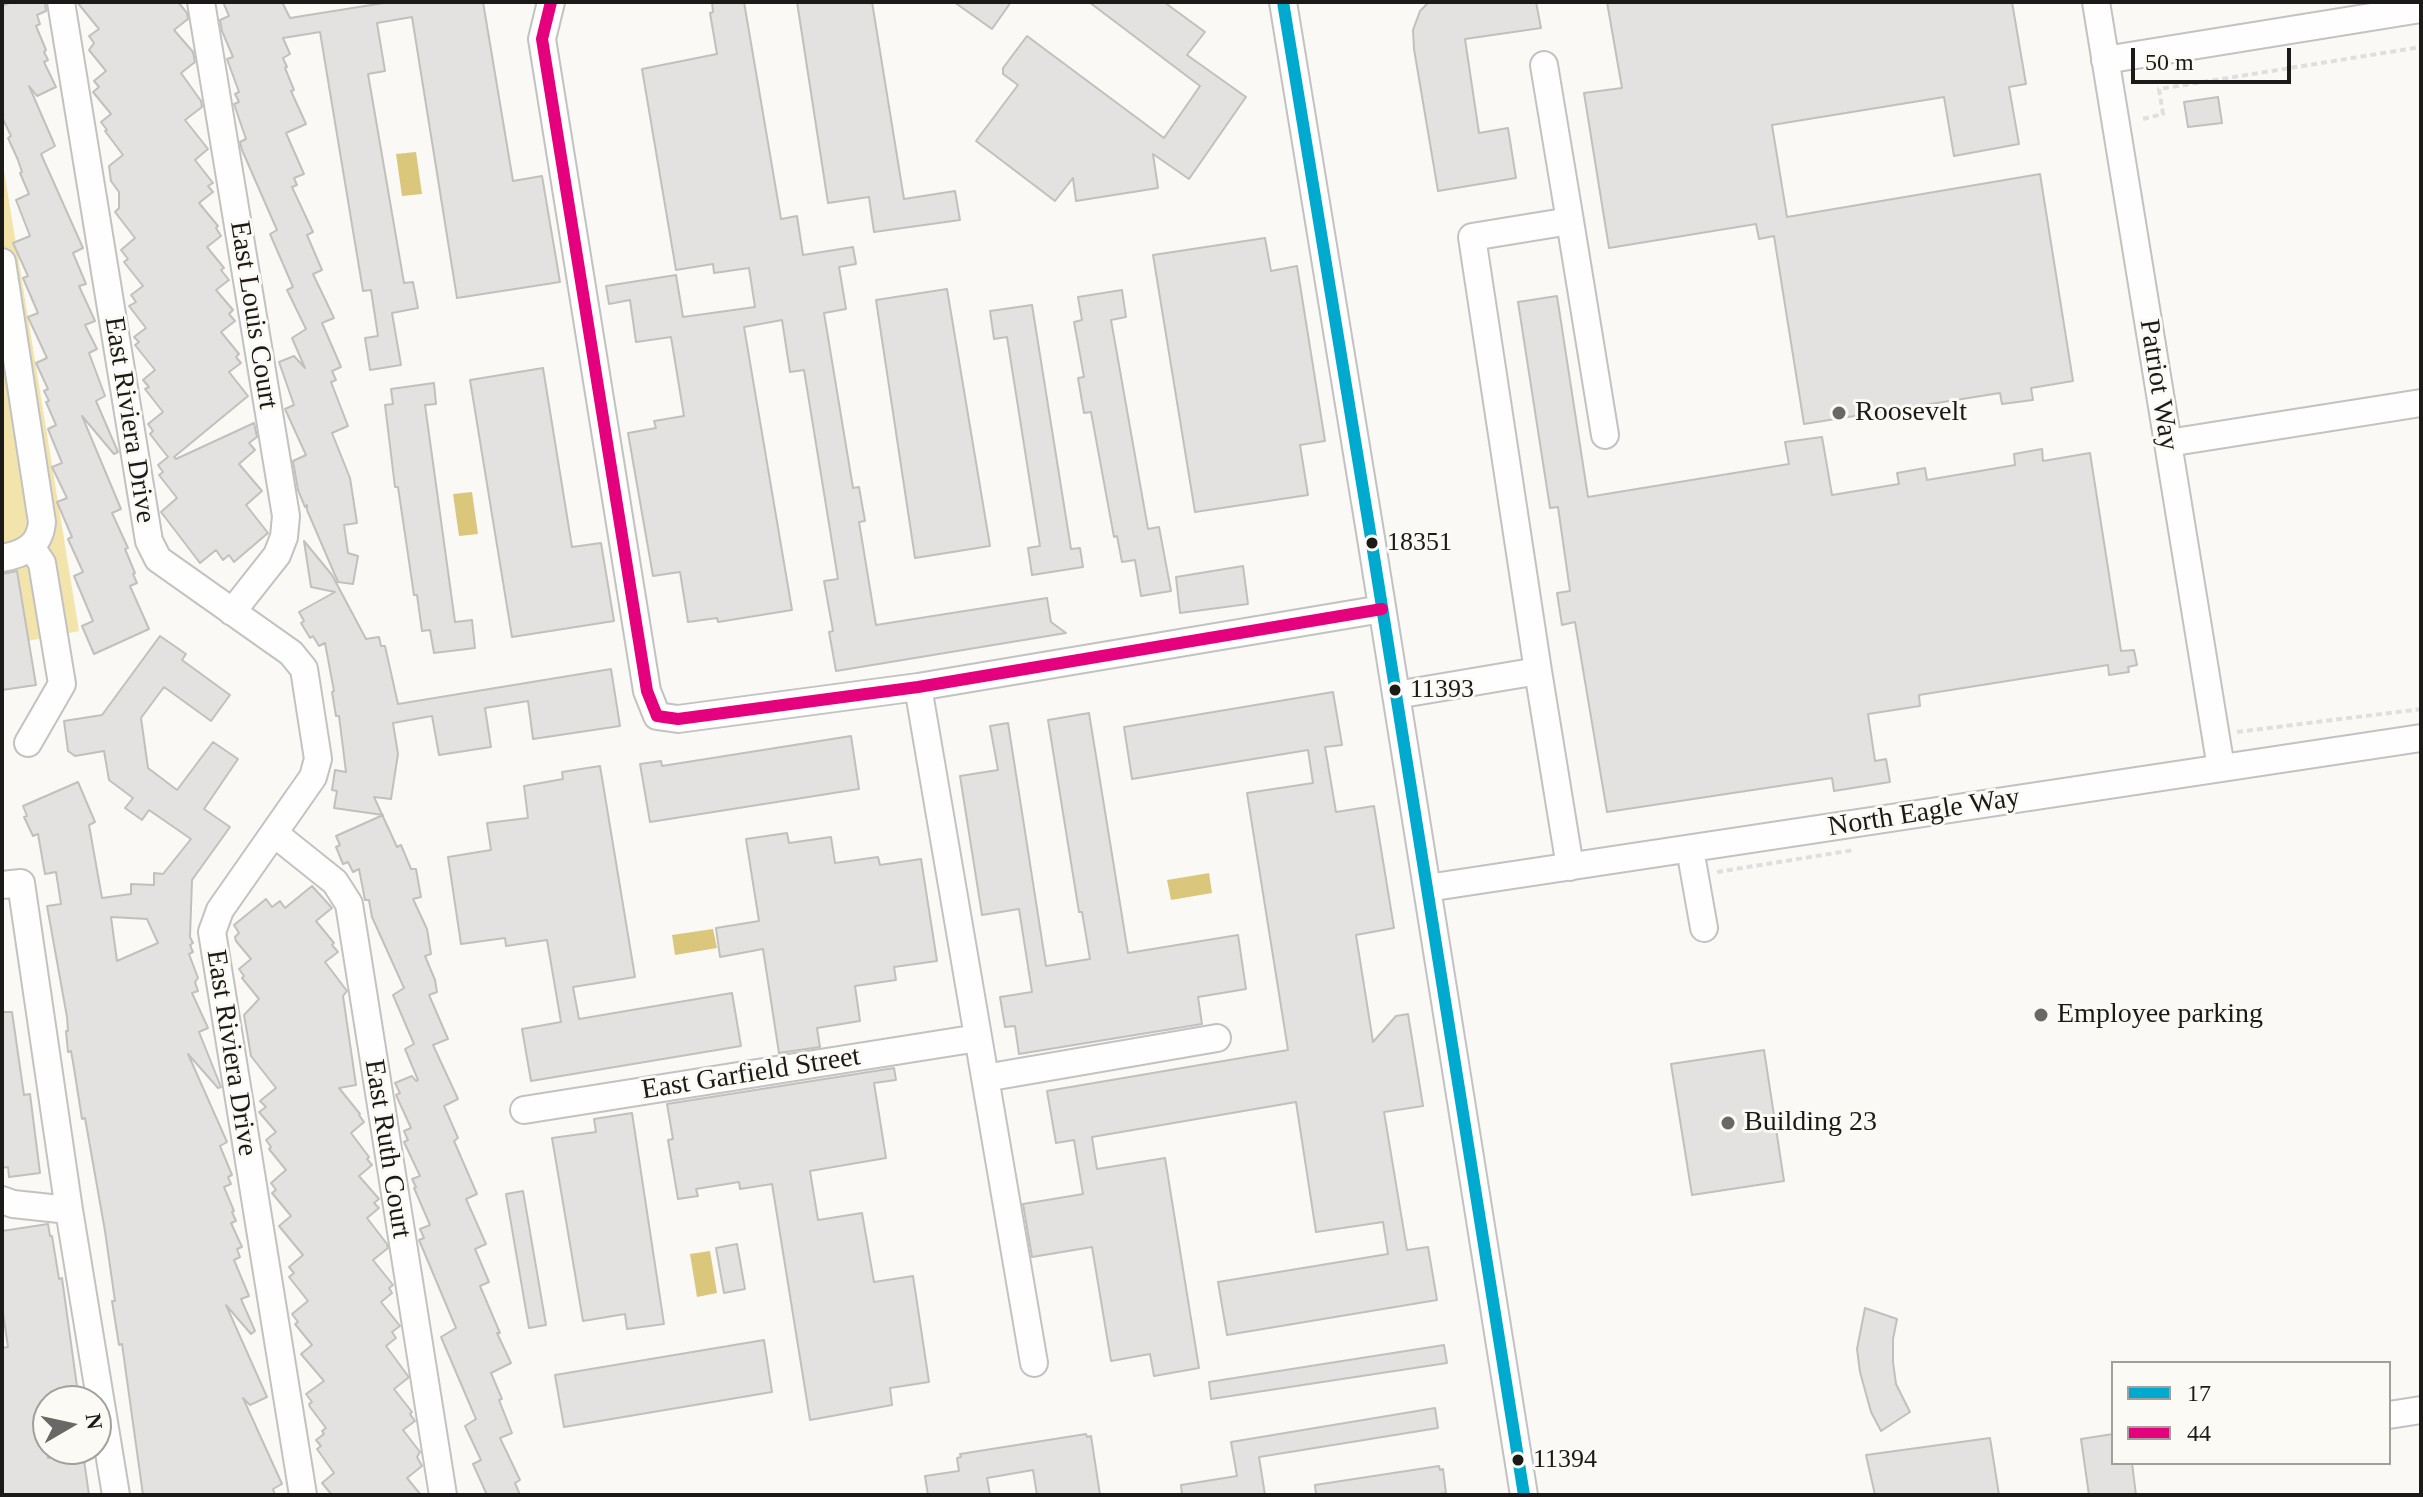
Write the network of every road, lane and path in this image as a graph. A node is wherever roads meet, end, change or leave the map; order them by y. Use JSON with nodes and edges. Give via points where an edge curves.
{"nodes":[{"id":1,"x":61,"y":2,"type":"edge"},
{"id":2,"x":201,"y":2,"type":"edge"},
{"id":3,"x":551,"y":2,"type":"edge"},
{"id":4,"x":1283,"y":2,"type":"edge"},
{"id":5,"x":2096,"y":2,"type":"edge"},
{"id":6,"x":2421,"y":9,"type":"edge"},
{"id":7,"x":2421,"y":47,"type":"edge"},
{"id":8,"x":2105,"y":60,"type":"junction"},
{"id":9,"x":1544,"y":65,"type":"dead end"},
{"id":10,"x":2143,"y":119,"type":"dead end"},
{"id":11,"x":1570,"y":221,"type":"junction"},
{"id":12,"x":2,"y":262,"type":"edge"},
{"id":13,"x":2421,"y":403,"type":"edge"},
{"id":14,"x":1605,"y":435,"type":"dead end"},
{"id":15,"x":2168,"y":443,"type":"junction"},
{"id":16,"x":31,"y":547,"type":"junction"},
{"id":17,"x":2,"y":558,"type":"edge"},
{"id":18,"x":1382,"y":609,"type":"junction"},
{"id":19,"x":232,"y":612,"type":"junction"},
{"id":20,"x":1538,"y":671,"type":"junction"},
{"id":21,"x":918,"y":687,"type":"junction"},
{"id":22,"x":1396,"y":695,"type":"junction"},
{"id":23,"x":2421,"y":738,"type":"edge"},
{"id":24,"x":28,"y":743,"type":"dead end"},
{"id":25,"x":2221,"y":768,"type":"junction"},
{"id":26,"x":275,"y":834,"type":"junction"},
{"id":27,"x":1690,"y":849,"type":"junction"},
{"id":28,"x":1570,"y":867,"type":"junction"},
{"id":29,"x":2,"y":885,"type":"edge"},
{"id":30,"x":1427,"y":888,"type":"junction"},
{"id":31,"x":1704,"y":928,"type":"dead end"},
{"id":32,"x":978,"y":1038,"type":"junction"},
{"id":33,"x":1217,"y":1038,"type":"dead end"},
{"id":34,"x":985,"y":1078,"type":"junction"},
{"id":35,"x":524,"y":1110,"type":"dead end"},
{"id":36,"x":2,"y":1200,"type":"edge"},
{"id":37,"x":69,"y":1210,"type":"junction"},
{"id":38,"x":1034,"y":1363,"type":"dead end"},
{"id":39,"x":2421,"y":1410,"type":"edge"},
{"id":40,"x":2391,"y":1415,"type":"edge"},
{"id":41,"x":116,"y":1495,"type":"edge"},
{"id":42,"x":303,"y":1495,"type":"edge"},
{"id":43,"x":443,"y":1495,"type":"edge"},
{"id":44,"x":1524,"y":1495,"type":"edge"}],
"edges":[{"from":1,"to":19,"type":"street","name":"East Riviera Drive","via":[[149,541],[158,559]]},
{"from":2,"to":19,"type":"street","name":"East Louis Court","via":[[286,516],[277,555]]},
{"from":3,"to":21,"type":"street","via":[[542,39],[647,691],[657,716],[678,719]]},
{"from":4,"to":18,"type":"street"},
{"from":5,"to":8,"type":"street","name":"Patriot Way"},
{"from":6,"to":8,"type":"street"},
{"from":7,"to":10,"type":"path","via":[[2159,89],[2163,114]]},
{"from":8,"to":15,"type":"street","name":"Patriot Way"},
{"from":9,"to":11,"type":"street"},
{"from":11,"to":14,"type":"street"},
{"from":11,"to":20,"type":"street","via":[[1472,237]]},
{"from":12,"to":16,"type":"street","via":[[42,522]]},
{"from":13,"to":15,"type":"street"},
{"from":15,"to":25,"type":"street","name":"Patriot Way"},
{"from":16,"to":17,"type":"street"},
{"from":16,"to":24,"type":"street","via":[[42,563],[62,684]]},
{"from":18,"to":21,"type":"street"},
{"from":18,"to":22,"type":"street"},
{"from":19,"to":26,"type":"street","name":"East Riviera Drive","via":[[291,653],[304,669],[318,759],[313,777]]},
{"from":20,"to":22,"type":"street"},
{"from":20,"to":28,"type":"street"},
{"from":21,"to":32,"type":"street"},
{"from":22,"to":30,"type":"street"},
{"from":23,"to":25,"type":"street","name":"North Eagle Way"},
{"from":25,"to":27,"type":"street","name":"North Eagle Way"},
{"from":26,"to":42,"type":"street","name":"East Riviera Drive","via":[[220,910],[212,932]]},
{"from":26,"to":43,"type":"street","name":"East Ruth Court","via":[[335,882],[349,904]]},
{"from":27,"to":28,"type":"street","name":"North Eagle Way"},
{"from":27,"to":31,"type":"street"},
{"from":28,"to":30,"type":"street","name":"North Eagle Way"},
{"from":29,"to":37,"type":"street","via":[[21,883]]},
{"from":30,"to":44,"type":"street"},
{"from":32,"to":34,"type":"street"},
{"from":32,"to":35,"type":"street","name":"East Garfield Street"},
{"from":33,"to":34,"type":"street"},
{"from":34,"to":38,"type":"street"},
{"from":36,"to":37,"type":"street"},
{"from":37,"to":41,"type":"street"},
{"from":39,"to":40,"type":"street"}]}
